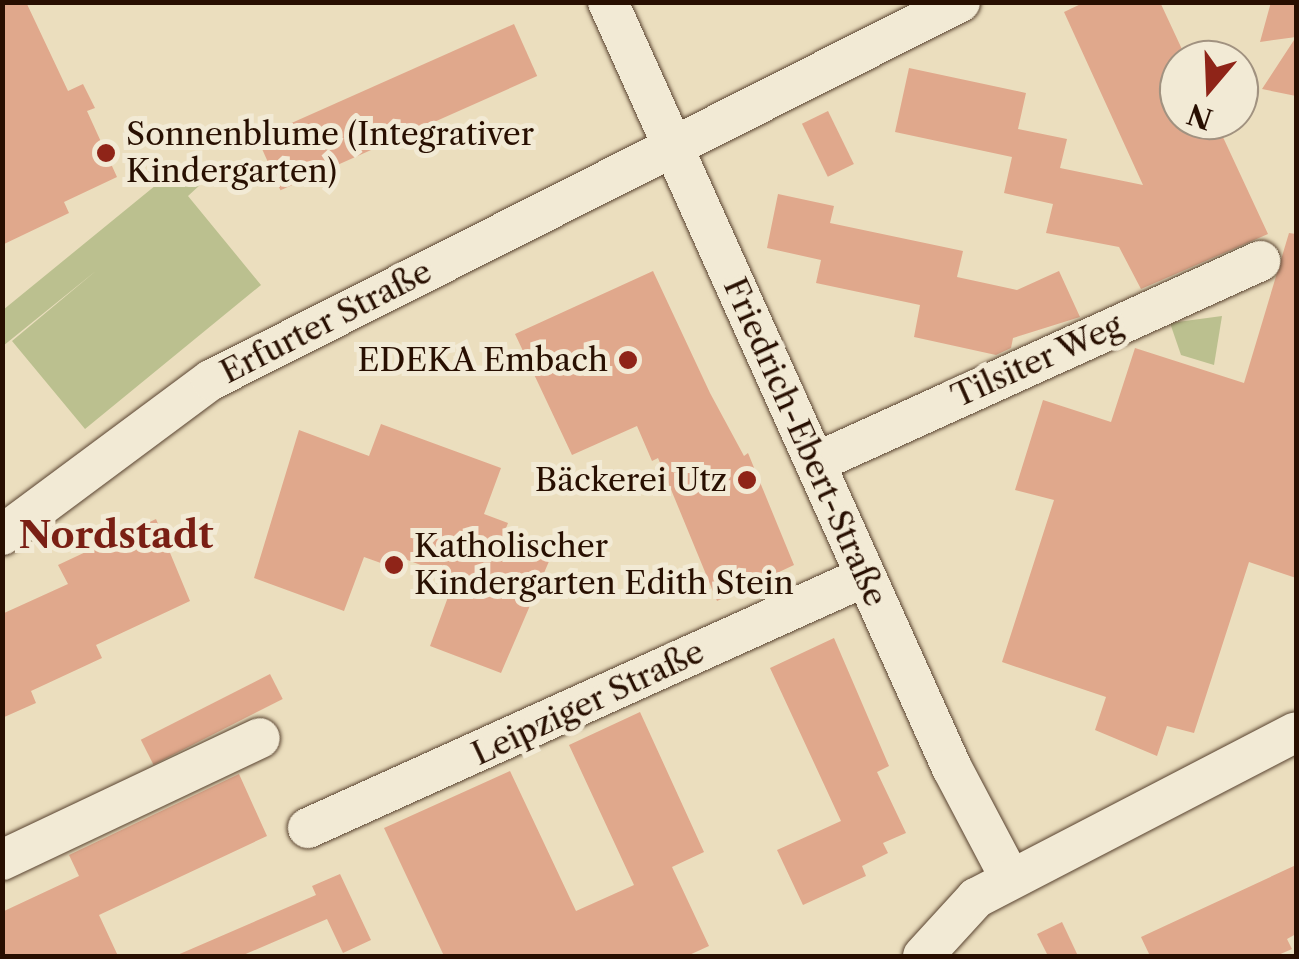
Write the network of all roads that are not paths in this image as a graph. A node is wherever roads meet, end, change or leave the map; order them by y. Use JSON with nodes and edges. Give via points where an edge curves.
{"nodes":[{"id":1,"x":608,"y":2,"type":"edge"},
{"id":2,"x":960,"y":2,"type":"edge"},
{"id":3,"x":672,"y":147,"type":"junction"},
{"id":4,"x":1260,"y":261,"type":"dead end"},
{"id":5,"x":815,"y":463,"type":"junction"},
{"id":6,"x":2,"y":534,"type":"edge"},
{"id":7,"x":866,"y":576,"type":"junction"},
{"id":8,"x":1296,"y":732,"type":"edge"},
{"id":9,"x":260,"y":738,"type":"dead end"},
{"id":10,"x":308,"y":828,"type":"dead end"},
{"id":11,"x":2,"y":860,"type":"edge"},
{"id":12,"x":1010,"y":878,"type":"junction"},
{"id":13,"x":923,"y":956,"type":"edge"}],
"edges":[{"from":1,"to":3,"type":"street","name":"Friedrich-Ebert-Straße"},
{"from":2,"to":3,"type":"street","name":"Erfurter Straße"},
{"from":3,"to":5,"type":"street","name":"Friedrich-Ebert-Straße"},
{"from":3,"to":6,"type":"street","name":"Erfurter Straße","via":[[211,380]]},
{"from":4,"to":5,"type":"street","name":"Tilsiter Weg"},
{"from":5,"to":7,"type":"street","name":"Friedrich-Ebert-Straße"},
{"from":7,"to":10,"type":"street","name":"Leipziger Straße"},
{"from":7,"to":12,"type":"street","name":"Friedrich-Ebert-Straße","via":[[952,768]]},
{"from":8,"to":12,"type":"street"},
{"from":9,"to":11,"type":"street"},
{"from":12,"to":13,"type":"street","via":[[976,898]]}]}
